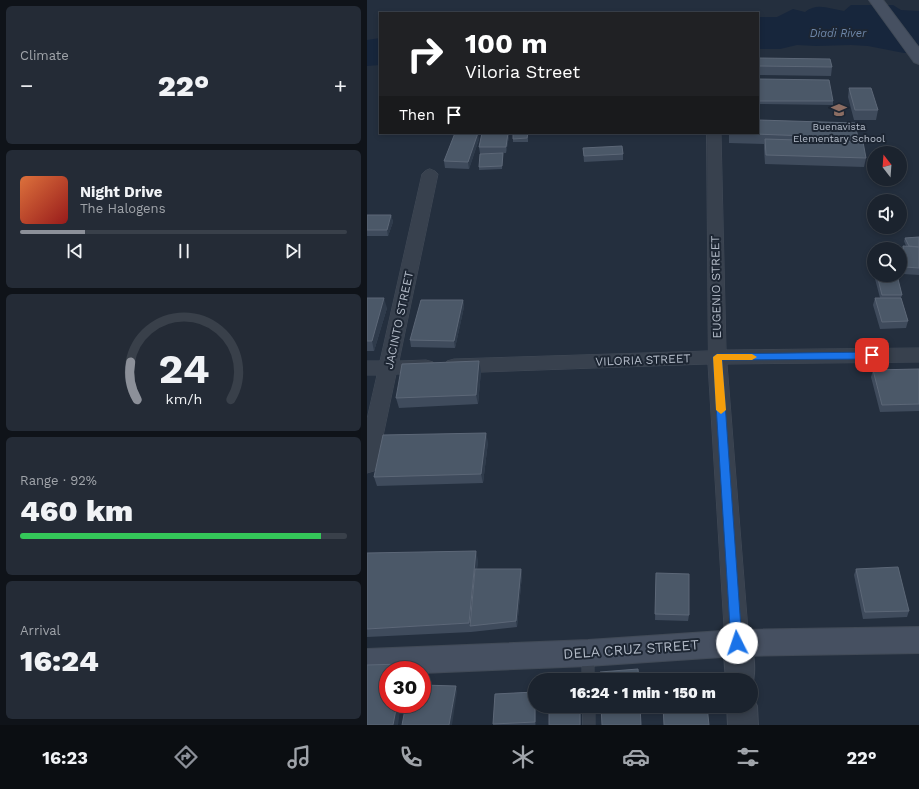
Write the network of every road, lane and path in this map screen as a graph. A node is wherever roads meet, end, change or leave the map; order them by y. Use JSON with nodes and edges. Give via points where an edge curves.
{"nodes":[{"id":1,"x":876,"y":0,"type":"edge"},
{"id":2,"x":918,"y":58,"type":"edge"},
{"id":3,"x":714,"y":134,"type":"edge"},
{"id":4,"x":430,"y":174,"type":"dead end"},
{"id":5,"x":919,"y":355,"type":"edge"},
{"id":6,"x":717,"y":357,"type":"junction"},
{"id":7,"x":367,"y":368,"type":"edge"},
{"id":8,"x":388,"y":368,"type":"junction"},
{"id":9,"x":367,"y":465,"type":"edge"},
{"id":10,"x":919,"y":640,"type":"edge"},
{"id":11,"x":737,"y":643,"type":"junction"},
{"id":12,"x":588,"y":653,"type":"junction"},
{"id":13,"x":367,"y":662,"type":"edge"},
{"id":14,"x":588,"y":673,"type":"edge"},
{"id":15,"x":739,"y":673,"type":"edge"},
{"id":16,"x":589,"y":713,"type":"edge"},
{"id":17,"x":742,"y":713,"type":"edge"},
{"id":18,"x":589,"y":725,"type":"edge"},
{"id":19,"x":743,"y":725,"type":"edge"}],
"edges":[{"from":1,"to":2,"type":"main road"},
{"from":3,"to":6,"type":"street","name":"EUGENIO STREET"},
{"from":4,"to":8,"type":"street","name":"JACINTO STREET"},
{"from":5,"to":6,"type":"street","name":"VILORIA STREET"},
{"from":6,"to":8,"type":"street","name":"VILORIA STREET"},
{"from":6,"to":11,"type":"street","name":"EUGENIO STREET"},
{"from":7,"to":8,"type":"street","name":"VILORIA STREET"},
{"from":8,"to":9,"type":"street","name":"JACINTO STREET"},
{"from":10,"to":11,"type":"main road","name":"DELA CRUZ STREET"},
{"from":11,"to":12,"type":"main road","name":"DELA CRUZ STREET"},
{"from":11,"to":15,"type":"street","name":"EUGENIO STREET"},
{"from":12,"to":13,"type":"main road","name":"DELA CRUZ STREET"},
{"from":12,"to":14,"type":"lane"},
{"from":16,"to":18,"type":"lane"},
{"from":17,"to":19,"type":"street"}]}
